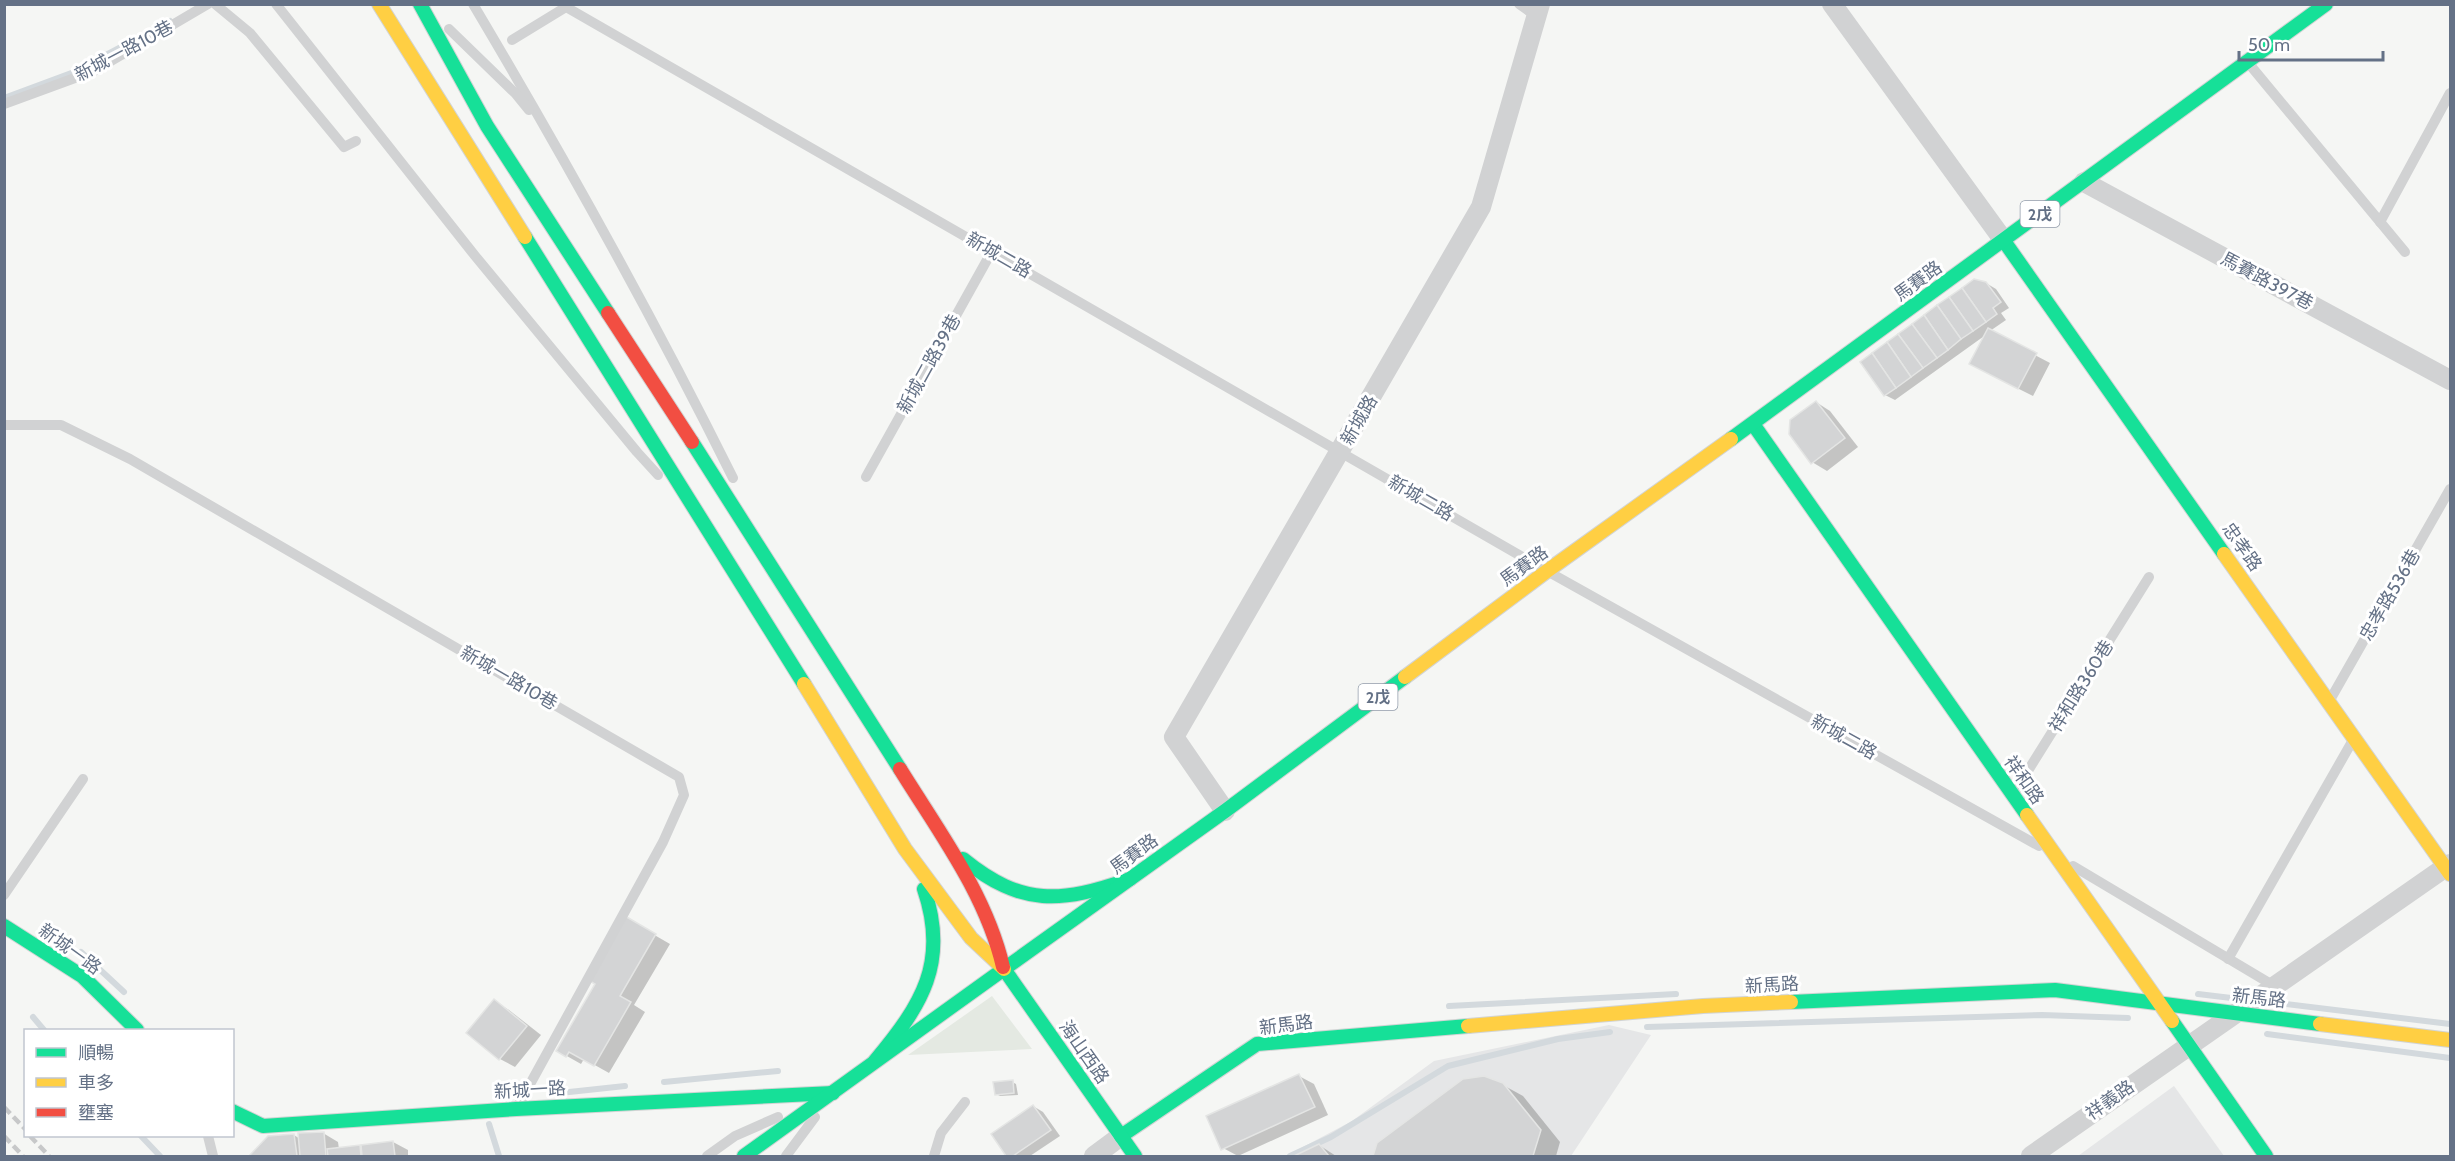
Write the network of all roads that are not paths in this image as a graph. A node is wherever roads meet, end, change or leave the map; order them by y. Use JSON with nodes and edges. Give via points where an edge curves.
{"nodes":[{"id":1,"x":208,"y":4,"type":"edge"},
{"id":2,"x":215,"y":4,"type":"edge"},
{"id":3,"x":276,"y":4,"type":"edge"},
{"id":4,"x":379,"y":4,"type":"edge"},
{"id":5,"x":420,"y":4,"type":"edge"},
{"id":6,"x":426,"y":4,"type":"edge"},
{"id":7,"x":473,"y":4,"type":"edge"},
{"id":8,"x":1520,"y":4,"type":"edge"},
{"id":9,"x":1832,"y":4,"type":"edge"},
{"id":10,"x":2326,"y":4,"type":"edge"},
{"id":11,"x":565,"y":6,"type":"edge"},
{"id":12,"x":1538,"y":10,"type":"edge"},
{"id":13,"x":512,"y":40,"type":"dead end"},
{"id":14,"x":2248,"y":62,"type":"junction"},
{"id":15,"x":2451,"y":93,"type":"edge"},
{"id":16,"x":4,"y":104,"type":"edge"},
{"id":17,"x":550,"y":135,"type":"junction"},
{"id":18,"x":356,"y":141,"type":"dead end"},
{"id":19,"x":2084,"y":182,"type":"junction"},
{"id":20,"x":2380,"y":222,"type":"junction"},
{"id":21,"x":2004,"y":241,"type":"junction"},
{"id":22,"x":992,"y":251,"type":"junction"},
{"id":23,"x":2405,"y":252,"type":"dead end"},
{"id":24,"x":2451,"y":380,"type":"edge"},
{"id":25,"x":1753,"y":424,"type":"junction"},
{"id":26,"x":4,"y":425,"type":"edge"},
{"id":27,"x":1341,"y":451,"type":"junction"},
{"id":28,"x":866,"y":477,"type":"dead end"},
{"id":29,"x":2451,"y":489,"type":"edge"},
{"id":30,"x":740,"y":491,"type":"dead end"},
{"id":31,"x":750,"y":512,"type":"dead end"},
{"id":32,"x":705,"y":523,"type":"junction"},
{"id":33,"x":1547,"y":571,"type":"junction"},
{"id":34,"x":2150,"y":577,"type":"dead end"},
{"id":35,"x":792,"y":596,"type":"junction"},
{"id":36,"x":2328,"y":702,"type":"junction"},
{"id":37,"x":2354,"y":738,"type":"junction"},
{"id":38,"x":83,"y":779,"type":"dead end"},
{"id":39,"x":2012,"y":795,"type":"junction"},
{"id":40,"x":1224,"y":811,"type":"junction"},
{"id":41,"x":947,"y":844,"type":"junction"},
{"id":42,"x":905,"y":849,"type":"junction"},
{"id":43,"x":2053,"y":854,"type":"junction"},
{"id":44,"x":2449,"y":868,"type":"edge"},
{"id":45,"x":1130,"y":879,"type":"junction"},
{"id":46,"x":4,"y":895,"type":"edge"},
{"id":47,"x":4,"y":926,"type":"edge"},
{"id":48,"x":2228,"y":958,"type":"junction"},
{"id":49,"x":1004,"y":969,"type":"junction"},
{"id":50,"x":2276,"y":987,"type":"junction"},
{"id":51,"x":2158,"y":1003,"type":"junction"},
{"id":52,"x":2237,"y":1013,"type":"junction"},
{"id":53,"x":136,"y":1029,"type":"edge"},
{"id":54,"x":2451,"y":1040,"type":"edge"},
{"id":55,"x":2189,"y":1044,"type":"junction"},
{"id":56,"x":875,"y":1061,"type":"junction"},
{"id":57,"x":833,"y":1092,"type":"junction"},
{"id":58,"x":965,"y":1102,"type":"dead end"},
{"id":59,"x":516,"y":1109,"type":"junction"},
{"id":60,"x":234,"y":1112,"type":"edge"},
{"id":61,"x":1121,"y":1136,"type":"junction"},
{"id":62,"x":208,"y":1137,"type":"edge"},
{"id":63,"x":213,"y":1156,"type":"edge"},
{"id":64,"x":707,"y":1156,"type":"edge"},
{"id":65,"x":744,"y":1156,"type":"edge"},
{"id":66,"x":786,"y":1156,"type":"edge"},
{"id":67,"x":934,"y":1156,"type":"edge"},
{"id":68,"x":1094,"y":1156,"type":"edge"},
{"id":69,"x":1135,"y":1156,"type":"edge"},
{"id":70,"x":2031,"y":1156,"type":"edge"},
{"id":71,"x":2266,"y":1156,"type":"edge"}],
"edges":[{"from":1,"to":16,"type":"lane","name":"新城一路10巷","via":[[94,71]]},
{"from":2,"to":18,"type":"lane","via":[[250,33],[344,147]]},
{"from":3,"to":32,"type":"lane","via":[[622,434]]},
{"from":4,"to":32,"type":"main road"},
{"from":5,"to":35,"type":"main road","via":[[487,126]]},
{"from":6,"to":17,"type":"lane","via":[[516,94]]},
{"from":7,"to":17,"type":"lane"},
{"from":8,"to":12,"type":"lane"},
{"from":9,"to":21,"type":"street"},
{"from":10,"to":14,"type":"main road","name":"馬賽路","number":"2戊"},
{"from":11,"to":13,"type":"lane"},
{"from":11,"to":22,"type":"lane","name":"新城二路"},
{"from":12,"to":27,"type":"street","name":"新城路","via":[[1481,207]]},
{"from":14,"to":19,"type":"main road","name":"馬賽路","number":"2戊"},
{"from":14,"to":20,"type":"lane"},
{"from":15,"to":20,"type":"lane"},
{"from":17,"to":30,"type":"lane"},
{"from":19,"to":21,"type":"main road","name":"馬賽路","number":"2戊"},
{"from":19,"to":24,"type":"street","name":"馬賽路397巷"},
{"from":20,"to":23,"type":"lane"},
{"from":21,"to":25,"type":"main road","name":"馬賽路","number":"2戊"},
{"from":21,"to":36,"type":"main road","name":"忠孝路"},
{"from":22,"to":27,"type":"lane","name":"新城二路"},
{"from":22,"to":28,"type":"lane","name":"新城二路39巷"},
{"from":25,"to":33,"type":"main road","name":"馬賽路","number":"2戊"},
{"from":25,"to":39,"type":"main road","name":"祥和路"},
{"from":26,"to":59,"type":"lane","name":"新城一路10巷","via":[[61,425],[130,459],[679,777],[684,795],[663,842]]},
{"from":27,"to":33,"type":"lane","name":"新城二路"},
{"from":27,"to":40,"type":"street","name":"新城路","via":[[1174,737]]},
{"from":29,"to":36,"type":"lane","name":"忠孝路536巷"},
{"from":31,"to":35,"type":"lane"},
{"from":32,"to":42,"type":"main road"},
{"from":33,"to":40,"type":"main road","name":"馬賽路","number":"2戊"},
{"from":33,"to":43,"type":"lane","name":"新城二路"},
{"from":34,"to":39,"type":"lane","name":"祥和路360巷"},
{"from":35,"to":41,"type":"main road"},
{"from":36,"to":37,"type":"main road","name":"忠孝路"},
{"from":37,"to":44,"type":"main road","name":"忠孝路"},
{"from":37,"to":48,"type":"lane"},
{"from":38,"to":46,"type":"lane"},
{"from":39,"to":43,"type":"main road","name":"祥和路"},
{"from":40,"to":45,"type":"main road","name":"馬賽路","number":"2戊"},
{"from":41,"to":45,"type":"main road","via":[[978,873],[1014,892],[1069,897]]},
{"from":41,"to":49,"type":"main road","via":[[981,903]]},
{"from":42,"to":49,"type":"main road","via":[[971,938]]},
{"from":42,"to":56,"type":"main road","via":[[926,892],[934,922],[933,962],[916,1007]]},
{"from":43,"to":48,"type":"lane","name":"新城二路"},
{"from":43,"to":51,"type":"main road","name":"祥和路"},
{"from":44,"to":50,"type":"street","name":"祥義路"},
{"from":45,"to":49,"type":"main road","name":"馬賽路","number":"2戊"},
{"from":47,"to":53,"type":"main road","name":"新城一路","via":[[82,976]]},
{"from":48,"to":50,"type":"lane","name":"新城二路"},
{"from":49,"to":56,"type":"main road","name":"馬賽路"},
{"from":49,"to":61,"type":"main road","name":"海山西路"},
{"from":50,"to":52,"type":"street","name":"祥義路"},
{"from":51,"to":52,"type":"main road","name":"新馬路"},
{"from":51,"to":55,"type":"main road","name":"祥和路"},
{"from":51,"to":61,"type":"main road","name":"新馬路","via":[[2055,990],[1703,1006],[1257,1044]]},
{"from":52,"to":54,"type":"main road","name":"新馬路"},
{"from":52,"to":55,"type":"street","name":"祥義路"},
{"from":55,"to":70,"type":"street","name":"祥義路"},
{"from":55,"to":71,"type":"main road","name":"祥和路"},
{"from":56,"to":57,"type":"main road","name":"馬賽路"},
{"from":57,"to":59,"type":"main road","name":"新城一路"},
{"from":57,"to":64,"type":"lane","via":[[735,1136]]},
{"from":57,"to":65,"type":"main road","name":"馬賽路"},
{"from":57,"to":66,"type":"lane"},
{"from":58,"to":67,"type":"lane","via":[[941,1133]]},
{"from":59,"to":60,"type":"main road","name":"新城一路","via":[[263,1126]]},
{"from":61,"to":68,"type":"street"},
{"from":61,"to":69,"type":"main road","name":"海山西路"},
{"from":62,"to":63,"type":"lane"}]}
